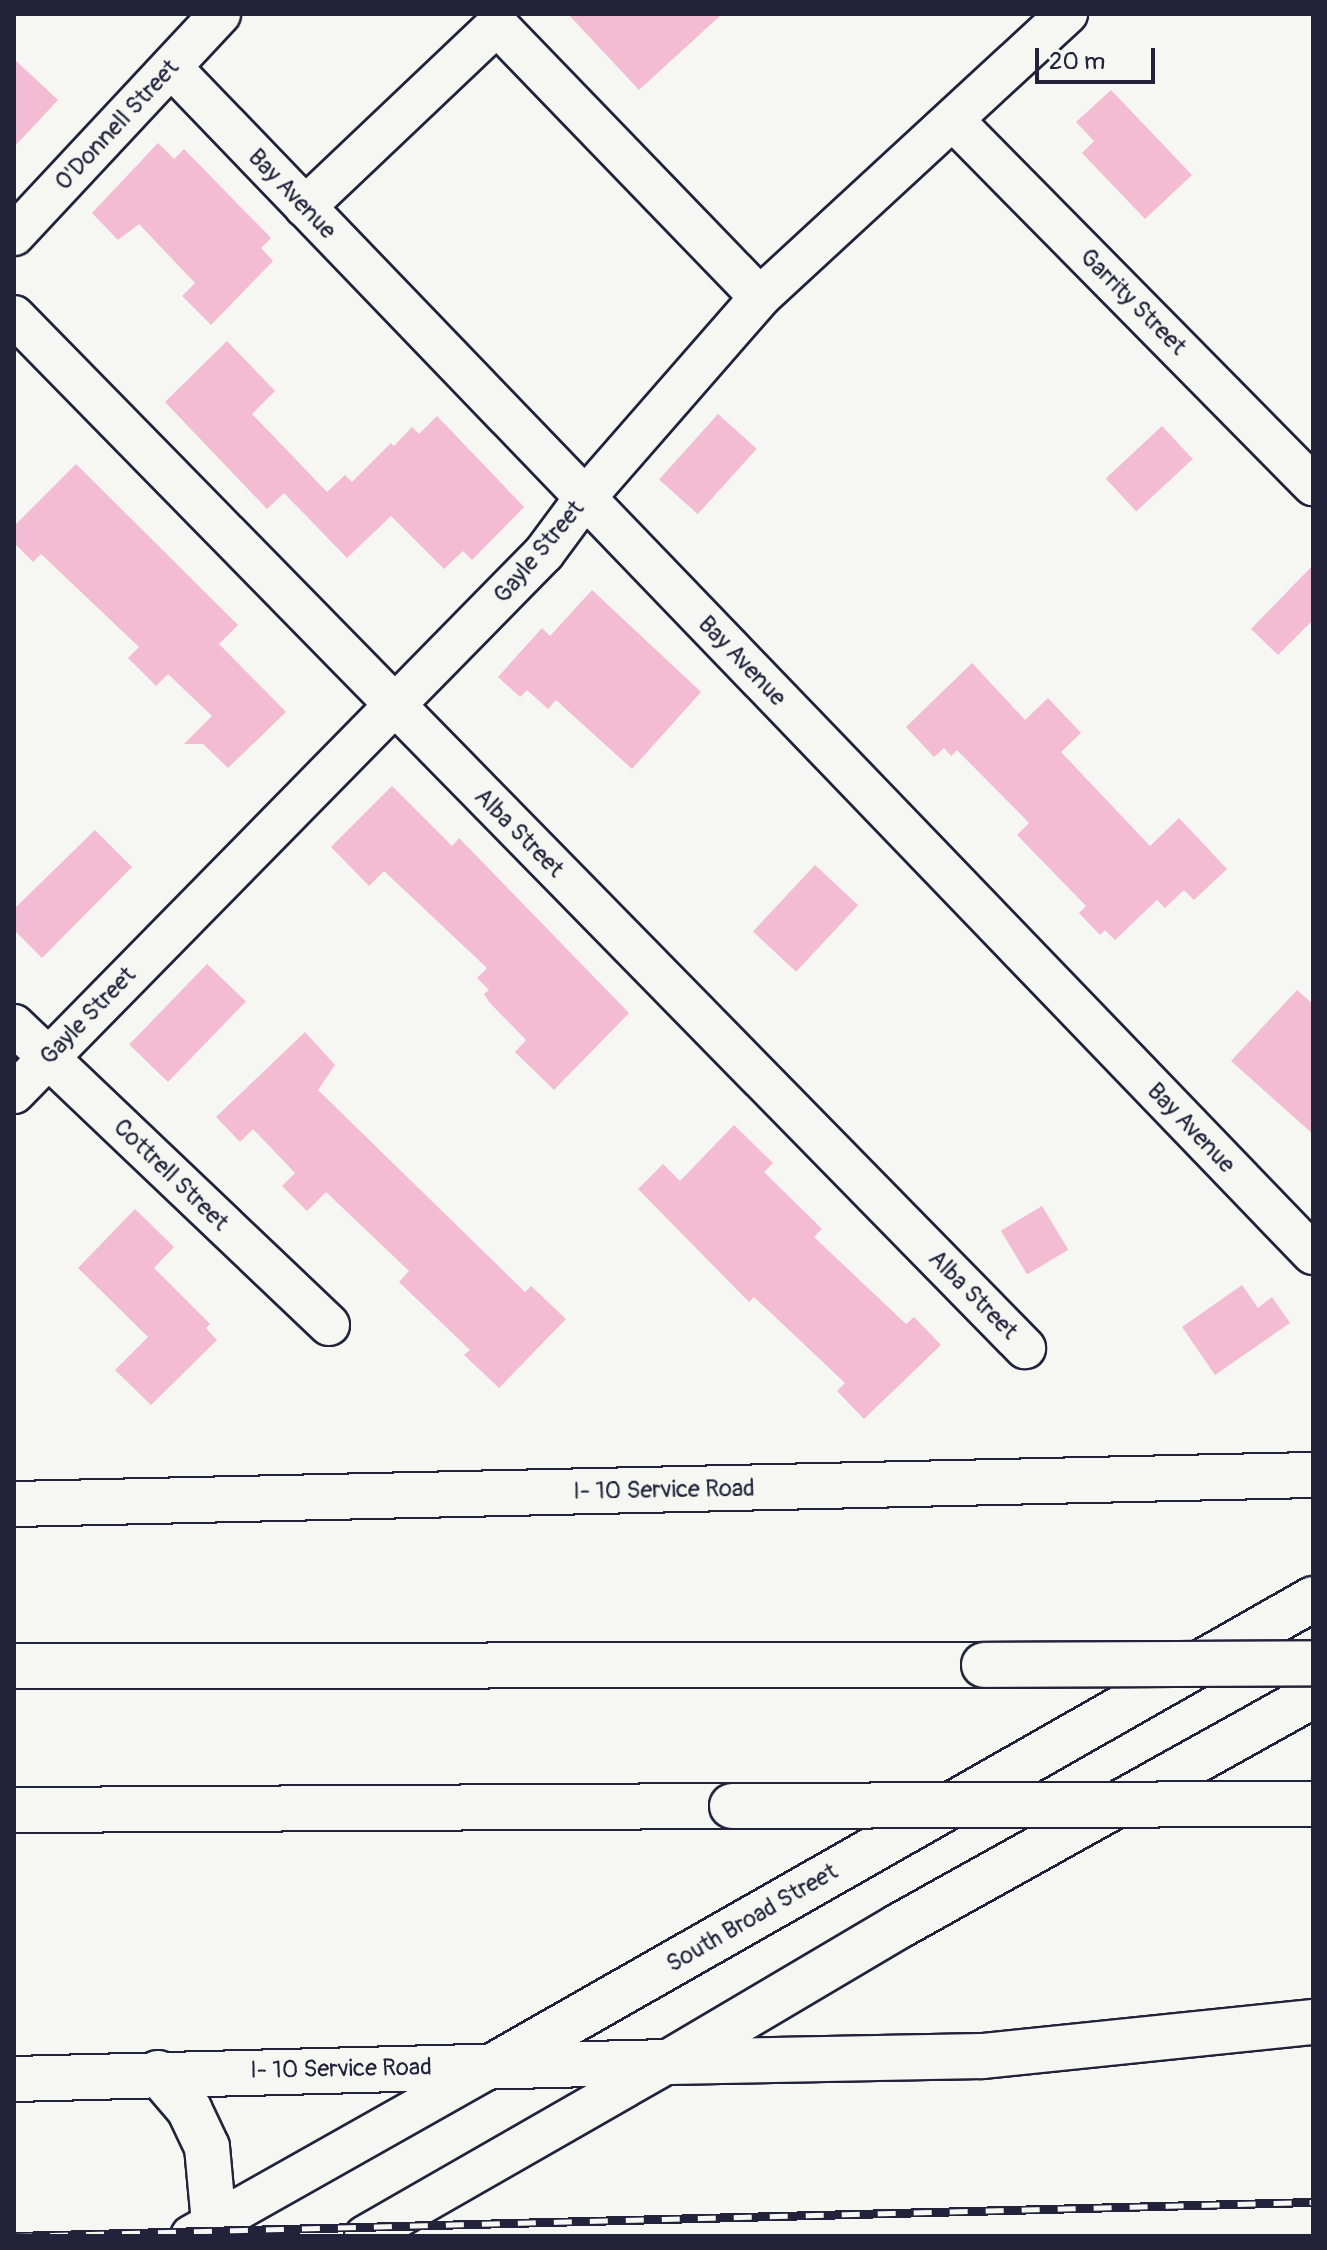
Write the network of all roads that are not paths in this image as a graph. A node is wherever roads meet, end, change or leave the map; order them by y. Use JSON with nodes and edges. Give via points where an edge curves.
{"nodes":[{"id":1,"x":220,"y":14,"type":"edge"},
{"id":2,"x":1067,"y":14,"type":"edge"},
{"id":3,"x":171,"y":67,"type":"junction"},
{"id":4,"x":953,"y":120,"type":"junction"},
{"id":5,"x":305,"y":207,"type":"junction"},
{"id":6,"x":14,"y":235,"type":"edge"},
{"id":7,"x":760,"y":297,"type":"junction"},
{"id":8,"x":14,"y":316,"type":"edge"},
{"id":9,"x":1313,"y":485,"type":"edge"},
{"id":10,"x":584,"y":499,"type":"junction"},
{"id":11,"x":396,"y":708,"type":"junction"},
{"id":12,"x":14,"y":1025,"type":"edge"},
{"id":13,"x":48,"y":1058,"type":"junction"},
{"id":14,"x":14,"y":1093,"type":"edge"},
{"id":15,"x":1313,"y":1254,"type":"edge"},
{"id":16,"x":329,"y":1325,"type":"dead end"},
{"id":17,"x":1025,"y":1348,"type":"dead end"},
{"id":18,"x":1313,"y":1475,"type":"edge"},
{"id":19,"x":14,"y":1504,"type":"edge"},
{"id":20,"x":1313,"y":1599,"type":"edge"},
{"id":21,"x":1313,"y":1663,"type":"edge"},
{"id":22,"x":14,"y":1666,"type":"edge"},
{"id":23,"x":1313,"y":1696,"type":"edge"},
{"id":24,"x":1313,"y":1804,"type":"edge"},
{"id":25,"x":14,"y":1810,"type":"edge"},
{"id":26,"x":1313,"y":2022,"type":"edge"},
{"id":27,"x":669,"y":2062,"type":"junction"},
{"id":28,"x":493,"y":2066,"type":"junction"},
{"id":29,"x":158,"y":2073,"type":"junction"},
{"id":30,"x":14,"y":2079,"type":"edge"},
{"id":31,"x":202,"y":2230,"type":"edge"},
{"id":32,"x":365,"y":2236,"type":"edge"}],
"edges":[{"from":1,"to":3,"type":"street","name":"O'Donnell Street"},
{"from":2,"to":4,"type":"street","name":"Gayle Street"},
{"from":3,"to":5,"type":"street","name":"Bay Avenue"},
{"from":3,"to":6,"type":"street","name":"O'Donnell Street"},
{"from":4,"to":7,"type":"street","name":"Gayle Street"},
{"from":4,"to":9,"type":"street","name":"Garrity Street"},
{"from":5,"to":7,"type":"street","via":[[497,25]]},
{"from":5,"to":10,"type":"street","name":"Bay Avenue"},
{"from":7,"to":10,"type":"street","name":"Gayle Street"},
{"from":8,"to":11,"type":"street","name":"Alba Street"},
{"from":10,"to":11,"type":"street","name":"Gayle Street","via":[[544,553]]},
{"from":10,"to":15,"type":"street","name":"Bay Avenue"},
{"from":11,"to":13,"type":"street","name":"Gayle Street","via":[[260,837]]},
{"from":11,"to":17,"type":"street","name":"Alba Street"},
{"from":12,"to":13,"type":"street","name":"Cottrell Street"},
{"from":13,"to":14,"type":"street","name":"Gayle Street"},
{"from":13,"to":16,"type":"street","name":"Cottrell Street"},
{"from":18,"to":19,"type":"main road","name":"I- 10 Service Road"},
{"from":20,"to":28,"type":"main road","name":"South Broad Street"},
{"from":21,"to":22,"type":"main road","bridge":true},
{"from":23,"to":27,"type":"main road","via":[[899,1926]]},
{"from":24,"to":25,"type":"main road","bridge":true},
{"from":26,"to":27,"type":"main road","name":"I- 10 Service Road","via":[[982,2056]]},
{"from":27,"to":28,"type":"main road","name":"I- 10 Service Road"},
{"from":27,"to":32,"type":"street"},
{"from":28,"to":29,"type":"main road","name":"I- 10 Service Road"},
{"from":28,"to":31,"type":"street","name":"South Broad Street"},
{"from":29,"to":30,"type":"main road","name":"I- 10 Service Road"},
{"from":29,"to":31,"type":"main road","via":[[189,2109],[207,2147]]}]}
